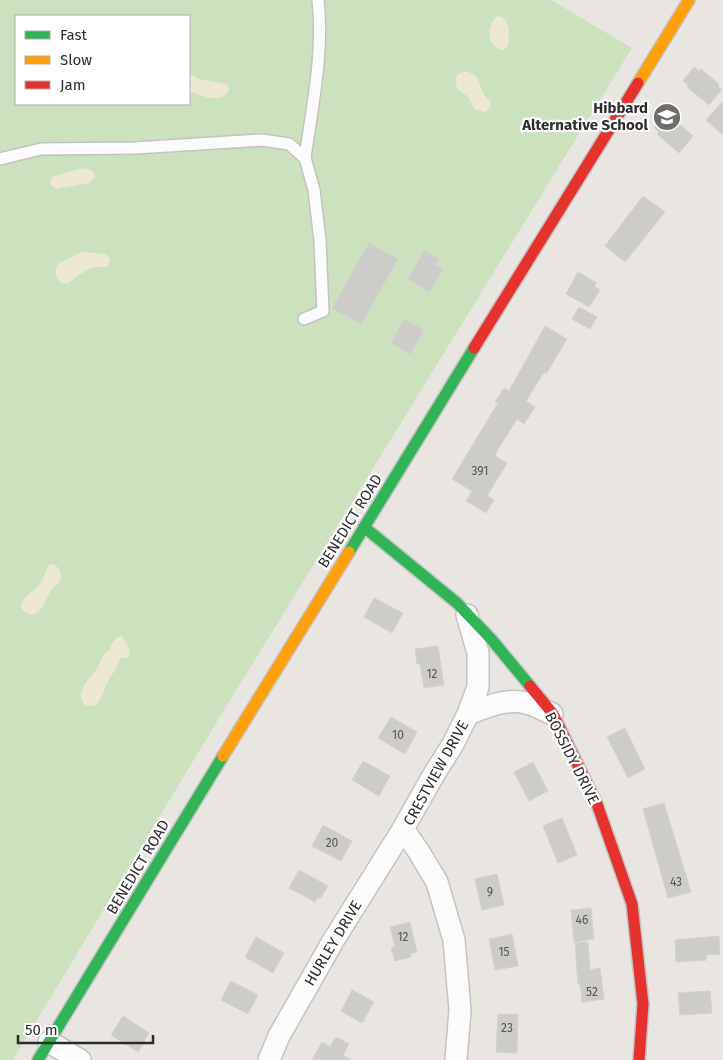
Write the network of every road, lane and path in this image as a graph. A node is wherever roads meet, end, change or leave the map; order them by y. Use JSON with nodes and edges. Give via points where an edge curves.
{"nodes":[{"id":1,"x":318,"y":0,"type":"edge"},
{"id":2,"x":690,"y":0,"type":"edge"},
{"id":3,"x":305,"y":158,"type":"junction"},
{"id":4,"x":0,"y":159,"type":"edge"},
{"id":5,"x":304,"y":319,"type":"dead end"},
{"id":6,"x":364,"y":527,"type":"junction"},
{"id":7,"x":466,"y":613,"type":"junction"},
{"id":8,"x":468,"y":714,"type":"junction"},
{"id":9,"x":553,"y":714,"type":"junction"},
{"id":10,"x":403,"y":829,"type":"junction"},
{"id":11,"x":49,"y":1042,"type":"junction"},
{"id":12,"x":38,"y":1060,"type":"edge"},
{"id":13,"x":80,"y":1060,"type":"edge"},
{"id":14,"x":269,"y":1060,"type":"edge"},
{"id":15,"x":456,"y":1060,"type":"edge"},
{"id":16,"x":639,"y":1060,"type":"edge"}],
"edges":[{"from":1,"to":3,"type":"lane","via":[[318,63]]},
{"from":2,"to":6,"type":"street","name":"BENEDICT ROAD"},
{"from":3,"to":4,"type":"lane","via":[[289,144],[262,140],[41,150]]},
{"from":3,"to":5,"type":"lane","via":[[314,190],[324,311]]},
{"from":6,"to":7,"type":"street","name":"BOSSIDY DRIVE"},
{"from":6,"to":11,"type":"street","name":"BENEDICT ROAD"},
{"from":7,"to":8,"type":"street","name":"CRESTVIEW DRIVE","via":[[478,654],[478,687]]},
{"from":7,"to":9,"type":"street","name":"BOSSIDY DRIVE"},
{"from":8,"to":9,"type":"street","name":"CRESTVIEW DRIVE","via":[[509,702],[526,703]]},
{"from":8,"to":10,"type":"street","name":"CRESTVIEW DRIVE"},
{"from":9,"to":16,"type":"street","name":"BOSSIDY DRIVE","via":[[597,804],[632,904],[643,1004]]},
{"from":10,"to":14,"type":"street","name":"HURLEY DRIVE","via":[[333,942],[279,1036]]},
{"from":10,"to":15,"type":"street","name":"CRESTVIEW DRIVE","via":[[437,882],[454,940],[460,1010]]},
{"from":11,"to":12,"type":"street","name":"BENEDICT ROAD"},
{"from":11,"to":13,"type":"street"}]}
